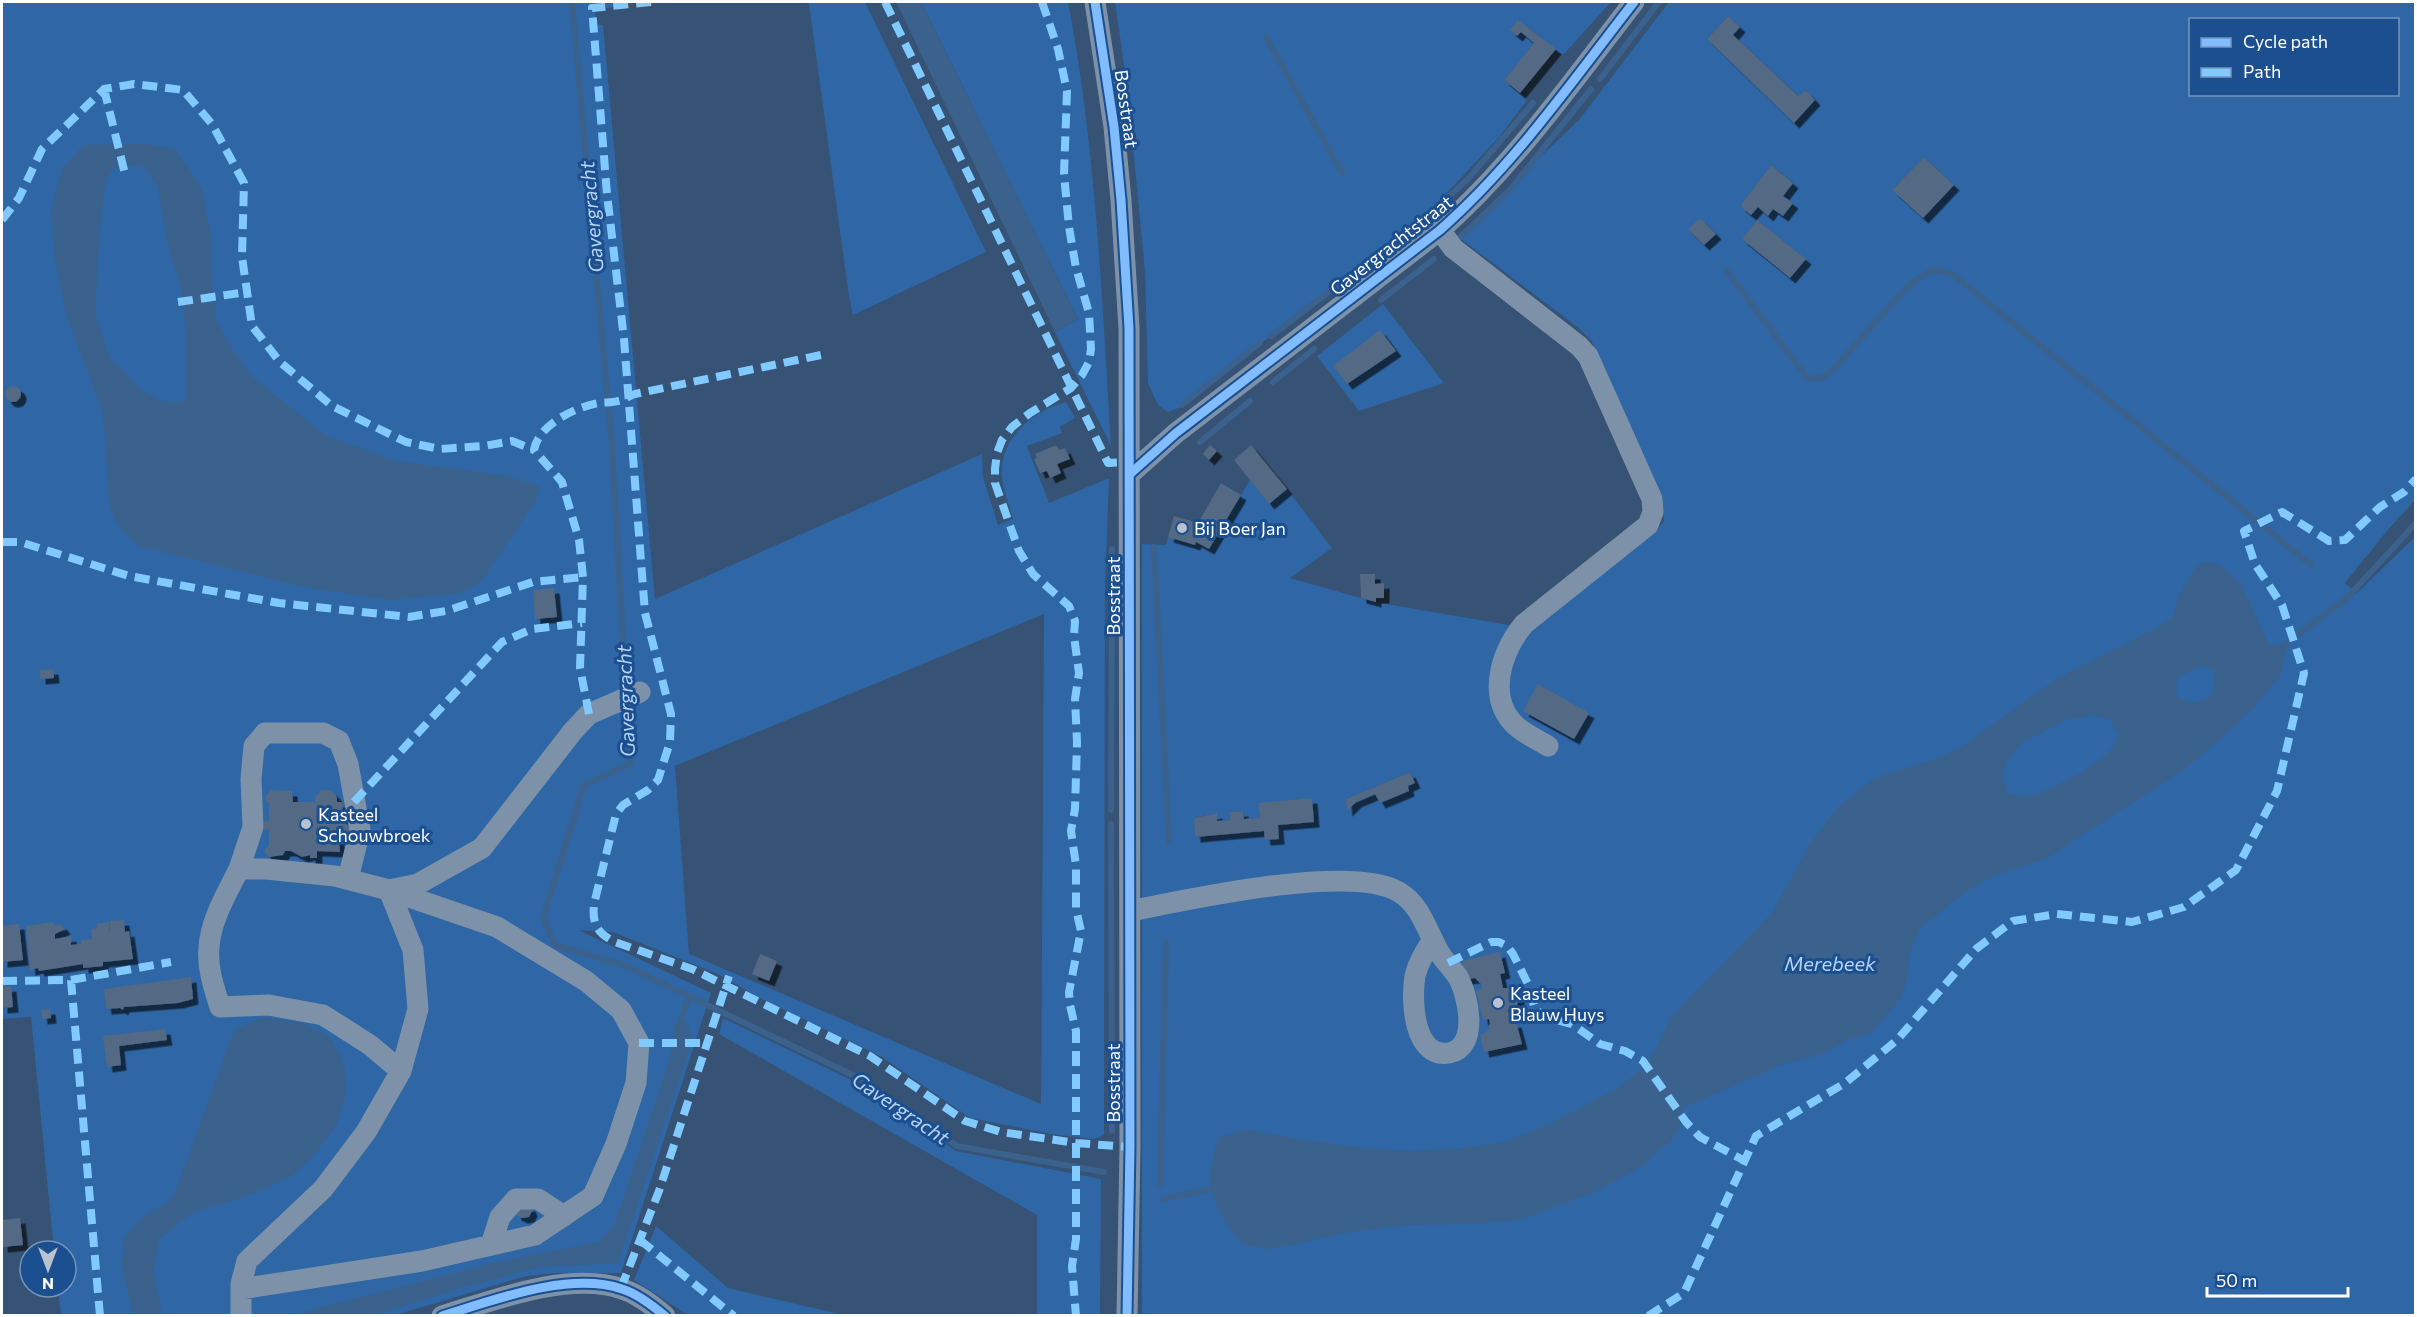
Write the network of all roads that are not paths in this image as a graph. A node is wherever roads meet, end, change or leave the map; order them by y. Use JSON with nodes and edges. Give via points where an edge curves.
{"nodes":[{"id":1,"x":1095,"y":2,"type":"edge"},
{"id":2,"x":1634,"y":2,"type":"edge"},
{"id":3,"x":1440,"y":230,"type":"junction"},
{"id":4,"x":1130,"y":474,"type":"junction"},
{"id":5,"x":640,"y":692,"type":"dead end"},
{"id":6,"x":1548,"y":746,"type":"dead end"},
{"id":7,"x":238,"y":869,"type":"junction"},
{"id":8,"x":348,"y":879,"type":"junction"},
{"id":9,"x":389,"y":890,"type":"junction"},
{"id":10,"x":1130,"y":911,"type":"junction"},
{"id":11,"x":1433,"y":940,"type":"junction"},
{"id":12,"x":401,"y":1071,"type":"junction"},
{"id":13,"x":564,"y":1216,"type":"junction"},
{"id":14,"x":491,"y":1245,"type":"junction"},
{"id":15,"x":241,"y":1289,"type":"junction"},
{"id":16,"x":242,"y":1316,"type":"edge"},
{"id":17,"x":442,"y":1316,"type":"edge"},
{"id":18,"x":665,"y":1316,"type":"edge"},
{"id":19,"x":1127,"y":1316,"type":"edge"}],
"edges":[{"from":1,"to":4,"type":"street","name":"Bosstraat","via":[[1121,200],[1129,327]]},
{"from":2,"to":3,"type":"street","name":"Gavergrachtstraat","via":[[1503,168]]},
{"from":3,"to":4,"type":"street","name":"Gavergrachtstraat","via":[[1176,432]]},
{"from":3,"to":6,"type":"street","via":[[1453,248],[1588,356],[1652,499],[1648,525],[1524,624],[1504,656],[1499,678],[1500,701],[1517,727]]},
{"from":4,"to":10,"type":"street","name":"Bosstraat"},
{"from":5,"to":9,"type":"street","via":[[589,714],[482,848],[418,884]]},
{"from":7,"to":8,"type":"street"},
{"from":7,"to":8,"type":"street","via":[[253,827],[254,746],[265,733],[323,733],[339,741],[348,764],[360,830]]},
{"from":7,"to":12,"type":"street","via":[[219,910],[208,947],[211,978],[220,1007],[269,1005],[324,1015]]},
{"from":8,"to":9,"type":"street"},
{"from":9,"to":12,"type":"street","via":[[413,950],[418,1009]]},
{"from":9,"to":13,"type":"street","via":[[497,927],[586,981],[621,1010],[639,1043],[636,1083],[616,1144],[593,1196]]},
{"from":10,"to":11,"type":"street","via":[[1286,884],[1372,883],[1399,892],[1422,917]]},
{"from":10,"to":19,"type":"street","name":"Bosstraat"},
{"from":11,"to":11,"type":"street","via":[[1459,978],[1470,1019],[1468,1035],[1460,1047],[1449,1053],[1426,1043],[1414,1019],[1415,975]]},
{"from":12,"to":15,"type":"street","via":[[366,1132],[324,1189],[247,1261]]},
{"from":13,"to":14,"type":"street","via":[[535,1235]]},
{"from":13,"to":14,"type":"street","via":[[538,1199],[516,1199],[500,1217]]},
{"from":14,"to":15,"type":"street","via":[[422,1261]]},
{"from":15,"to":16,"type":"street"},
{"from":17,"to":18,"type":"street","via":[[525,1290],[580,1284],[621,1288]]}]}
